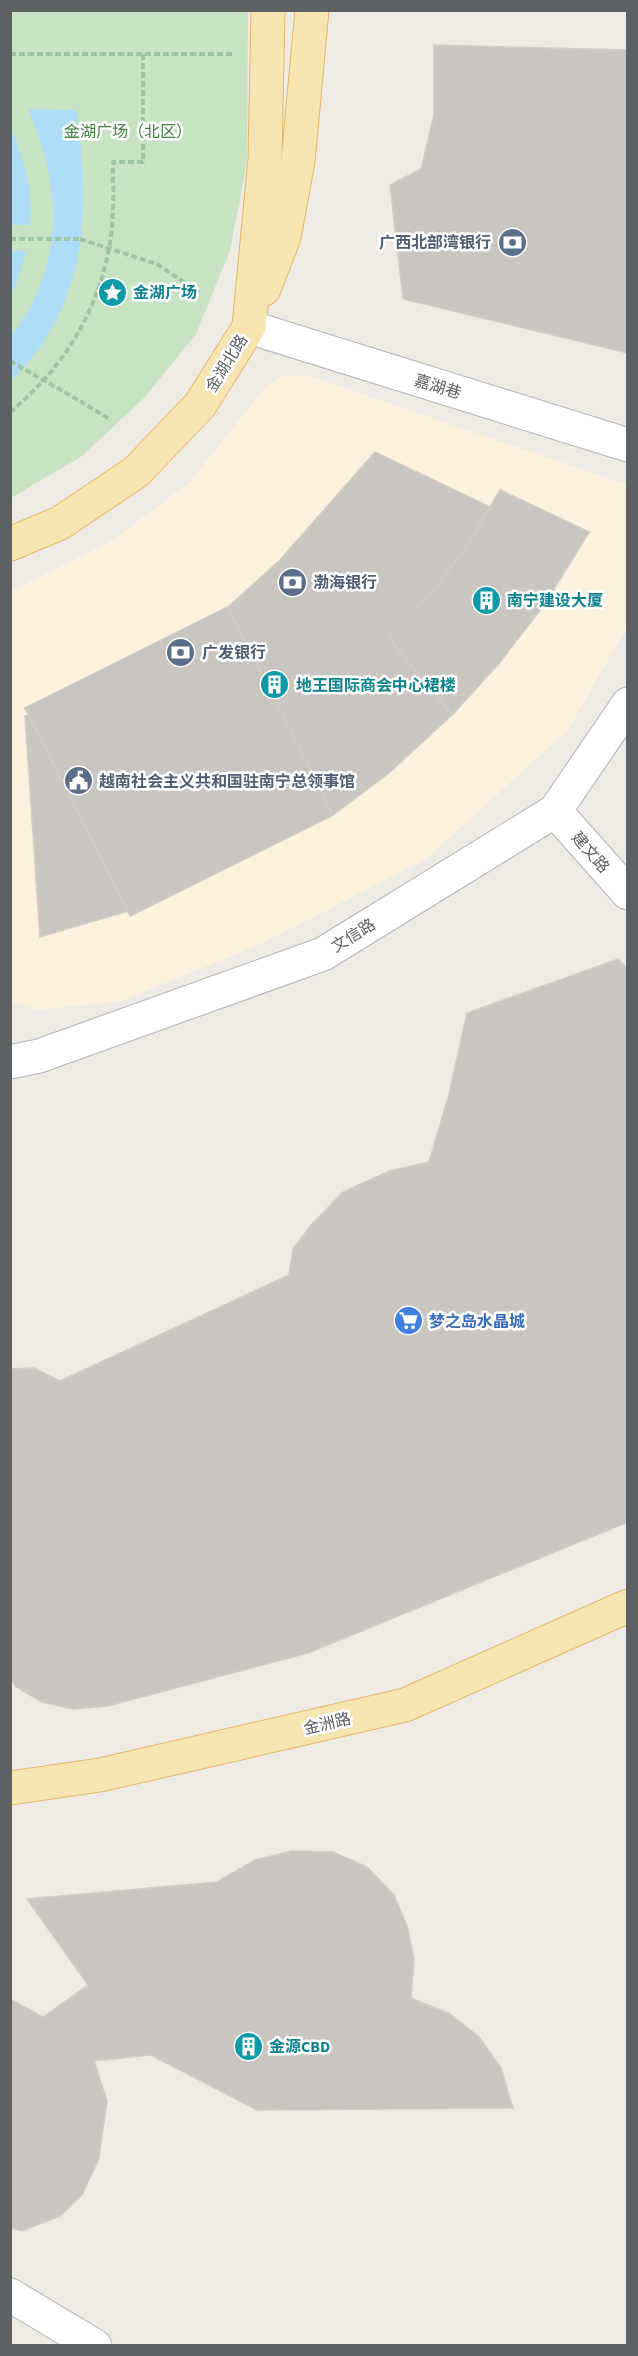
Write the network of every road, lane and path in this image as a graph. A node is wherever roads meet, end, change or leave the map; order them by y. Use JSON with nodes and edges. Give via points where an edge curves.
{"nodes":[{"id":1,"x":268,"y":10,"type":"edge"},
{"id":2,"x":312,"y":10,"type":"edge"},
{"id":3,"x":10,"y":54,"type":"edge"},
{"id":4,"x":142,"y":54,"type":"junction"},
{"id":5,"x":232,"y":54,"type":"dead end"},
{"id":6,"x":10,"y":239,"type":"edge"},
{"id":7,"x":200,"y":293,"type":"dead end"},
{"id":8,"x":249,"y":327,"type":"junction"},
{"id":9,"x":10,"y":360,"type":"edge"},
{"id":10,"x":10,"y":412,"type":"edge"},
{"id":11,"x":111,"y":420,"type":"dead end"},
{"id":12,"x":627,"y":445,"type":"edge"},
{"id":13,"x":10,"y":544,"type":"edge"},
{"id":14,"x":627,"y":704,"type":"edge"},
{"id":15,"x":555,"y":811,"type":"junction"},
{"id":16,"x":627,"y":893,"type":"edge"},
{"id":17,"x":10,"y":1062,"type":"edge"},
{"id":18,"x":627,"y":1606,"type":"edge"},
{"id":19,"x":10,"y":1788,"type":"edge"},
{"id":20,"x":10,"y":2295,"type":"edge"},
{"id":21,"x":95,"y":2346,"type":"edge"}],
"edges":[{"from":1,"to":8,"type":"main road","name":"金湖北路","via":[[265,159]]},
{"from":2,"to":8,"type":"main road","via":[[298,161],[284,237]]},
{"from":3,"to":4,"type":"path"},
{"from":4,"to":5,"type":"path"},
{"from":4,"to":10,"type":"path","via":[[142,162],[113,162],[112,227],[107,262],[96,296],[62,359],[39,387]]},
{"from":6,"to":7,"type":"path","bridge":true,"via":[[80,239],[157,264]]},
{"from":8,"to":12,"type":"street","name":"嘉湖巷"},
{"from":8,"to":13,"type":"main road","name":"金湖北路","via":[[200,405],[136,472],[60,523]]},
{"from":9,"to":11,"type":"path","bridge":true},
{"from":14,"to":15,"type":"street","name":"文信路"},
{"from":15,"to":16,"type":"street","name":"建文路"},
{"from":15,"to":17,"type":"street","name":"文信路","via":[[323,954],[39,1056]]},
{"from":18,"to":19,"type":"main road","name":"金洲路","via":[[405,1705],[100,1774]]},
{"from":20,"to":21,"type":"street"}]}
